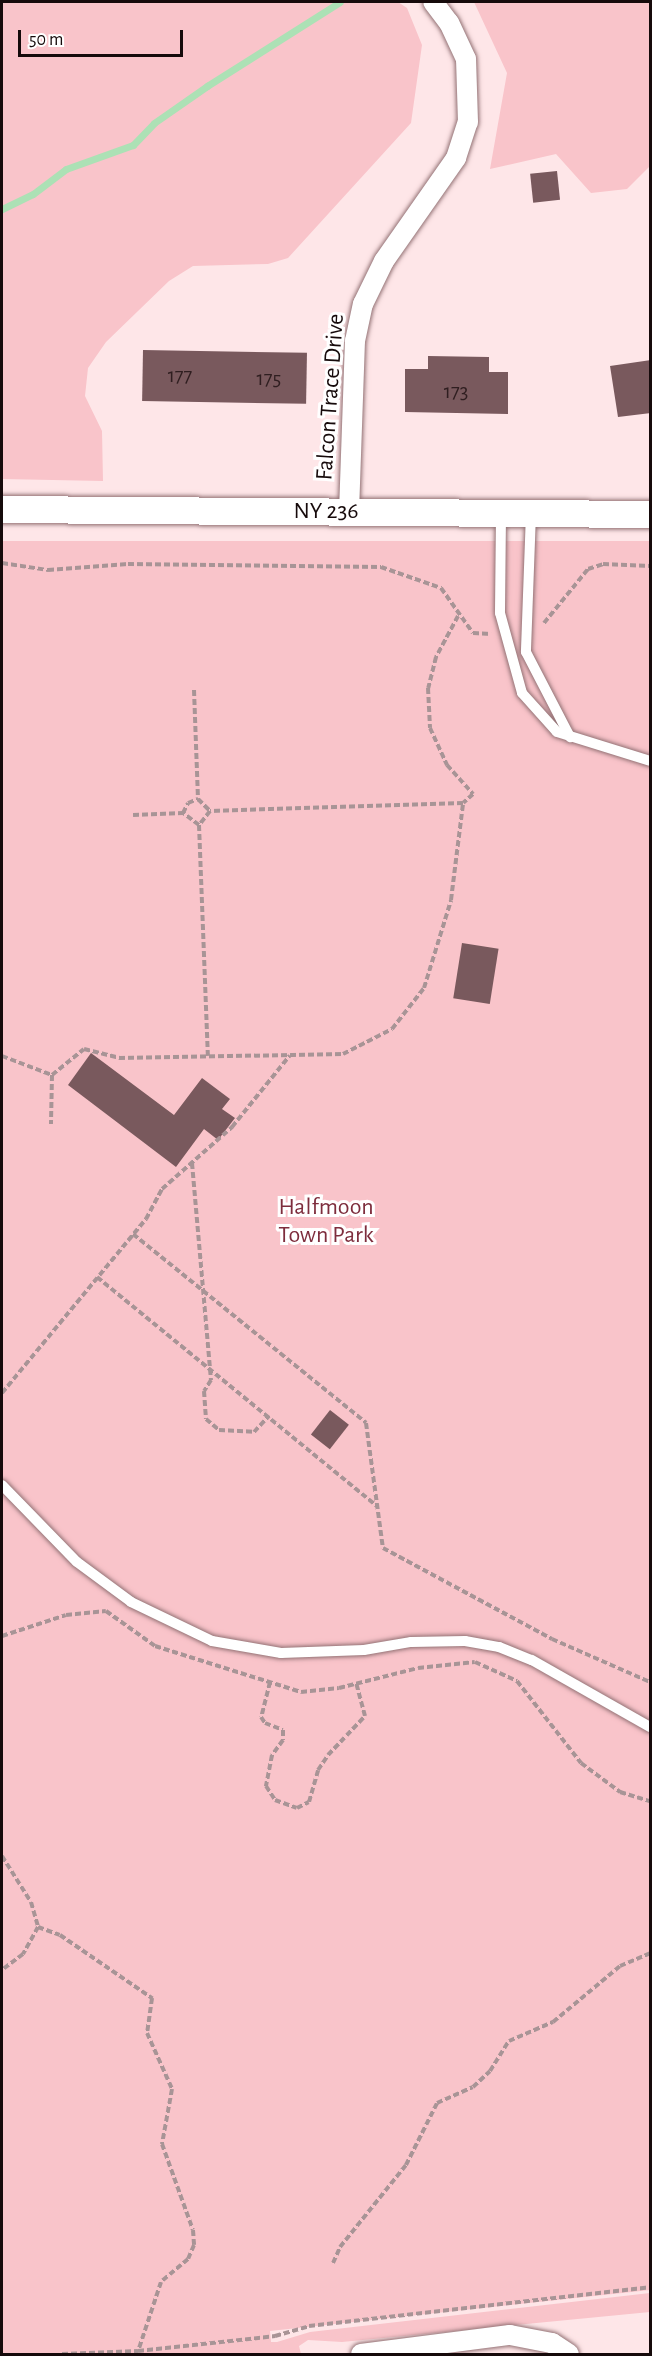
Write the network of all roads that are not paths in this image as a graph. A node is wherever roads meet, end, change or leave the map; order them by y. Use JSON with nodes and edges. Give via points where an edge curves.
{"nodes":[{"id":1,"x":433,"y":2,"type":"edge"},
{"id":2,"x":2,"y":509,"type":"edge"},
{"id":3,"x":349,"y":512,"type":"junction"},
{"id":4,"x":501,"y":513,"type":"junction"},
{"id":5,"x":531,"y":513,"type":"junction"},
{"id":6,"x":651,"y":514,"type":"edge"},
{"id":7,"x":570,"y":737,"type":"junction"},
{"id":8,"x":651,"y":761,"type":"edge"},
{"id":9,"x":2,"y":1485,"type":"edge"},
{"id":10,"x":651,"y":1727,"type":"edge"},
{"id":11,"x":362,"y":2355,"type":"edge"},
{"id":12,"x":569,"y":2355,"type":"edge"}],
"edges":[{"from":1,"to":3,"type":"street","name":"Falcon Trace Drive","via":[[450,23],[465,59],[468,123],[456,158],[384,261],[363,304],[355,341]]},
{"from":2,"to":3,"type":"main road","name":"NY 236","number":"NY 236"},
{"from":3,"to":4,"type":"main road","name":"NY 236","number":"NY 236"},
{"from":4,"to":5,"type":"main road","name":"NY 236","number":"NY 236"},
{"from":4,"to":7,"type":"lane","via":[[500,613],[509,659],[522,693],[558,732]]},
{"from":5,"to":6,"type":"main road","name":"NY 236","number":"NY 236"},
{"from":5,"to":7,"type":"lane","via":[[526,652]]},
{"from":7,"to":8,"type":"lane"},
{"from":9,"to":10,"type":"lane","via":[[77,1562],[130,1602],[212,1641],[281,1653],[364,1650],[411,1642],[465,1641],[499,1647],[532,1660]]},
{"from":11,"to":12,"type":"street","via":[[510,2335],[552,2343]]}]}
